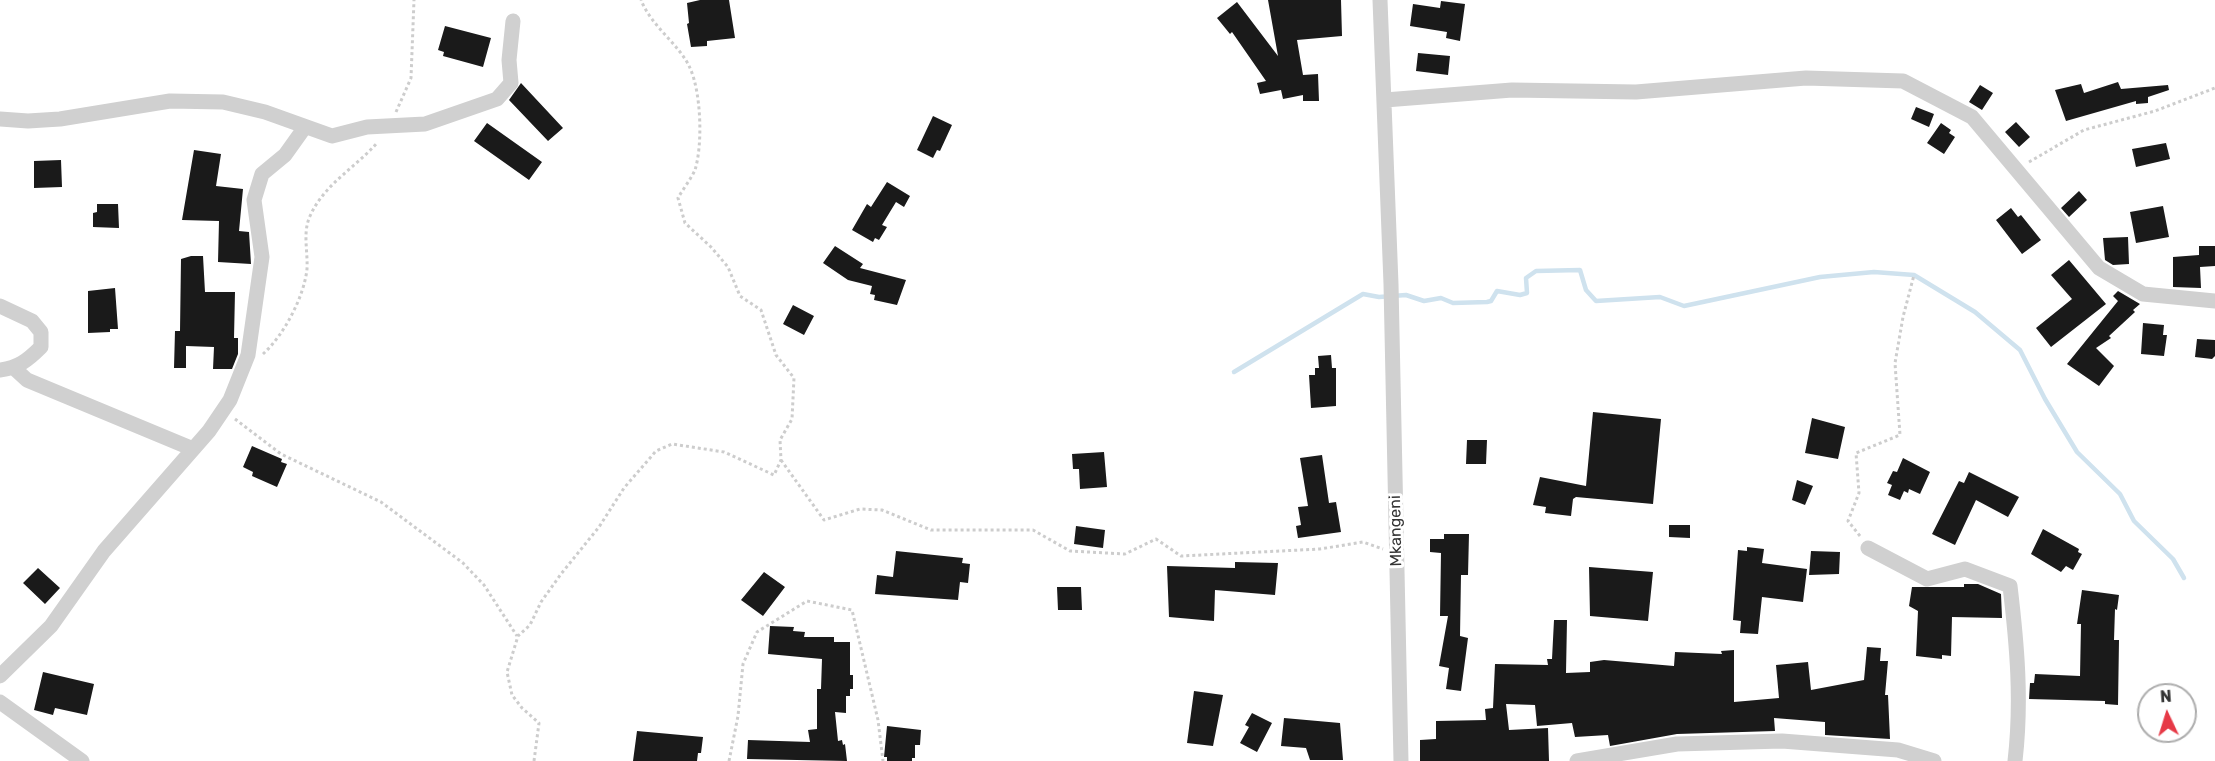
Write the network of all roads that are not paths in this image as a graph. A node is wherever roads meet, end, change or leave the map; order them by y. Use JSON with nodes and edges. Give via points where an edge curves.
{"nodes":[{"id":1,"x":1380,"y":0,"type":"edge"},
{"id":2,"x":513,"y":21,"type":"dead end"},
{"id":3,"x":1385,"y":100,"type":"junction"},
{"id":4,"x":0,"y":119,"type":"edge"},
{"id":5,"x":305,"y":127,"type":"junction"},
{"id":6,"x":2215,"y":301,"type":"edge"},
{"id":7,"x":0,"y":306,"type":"edge"},
{"id":8,"x":7,"y":370,"type":"edge"},
{"id":9,"x":193,"y":449,"type":"junction"},
{"id":10,"x":1868,"y":548,"type":"road end"},
{"id":11,"x":0,"y":676,"type":"edge"},
{"id":12,"x":0,"y":702,"type":"edge"},
{"id":13,"x":82,"y":761,"type":"edge"},
{"id":14,"x":1401,"y":761,"type":"edge"},
{"id":15,"x":1577,"y":761,"type":"edge"},
{"id":16,"x":1934,"y":761,"type":"edge"},
{"id":17,"x":2015,"y":761,"type":"edge"}],
"edges":[{"from":1,"to":3,"type":"street"},
{"from":2,"to":5,"type":"street","via":[[511,83],[497,99],[425,124],[367,127],[332,136]]},
{"from":3,"to":6,"type":"street","via":[[1512,90],[1636,92],[1806,78],[1903,81],[1972,117],[2099,268],[2143,294]]},
{"from":3,"to":14,"type":"street","name":"Mkangeni"},
{"from":4,"to":5,"type":"street","via":[[28,122],[170,101],[223,102]]},
{"from":5,"to":9,"type":"street","via":[[285,155],[262,174],[254,201],[262,257],[248,355],[230,400]]},
{"from":7,"to":8,"type":"street","via":[[32,321],[42,332],[41,347]]},
{"from":8,"to":9,"type":"street"},
{"from":9,"to":11,"type":"street","via":[[104,551],[51,626]]},
{"from":10,"to":17,"type":"street","via":[[1927,579],[1965,569],[2010,586],[2019,662],[2020,715]]},
{"from":12,"to":13,"type":"street"},
{"from":15,"to":16,"type":"street","via":[[1677,744],[1782,741],[1898,750]]}]}
